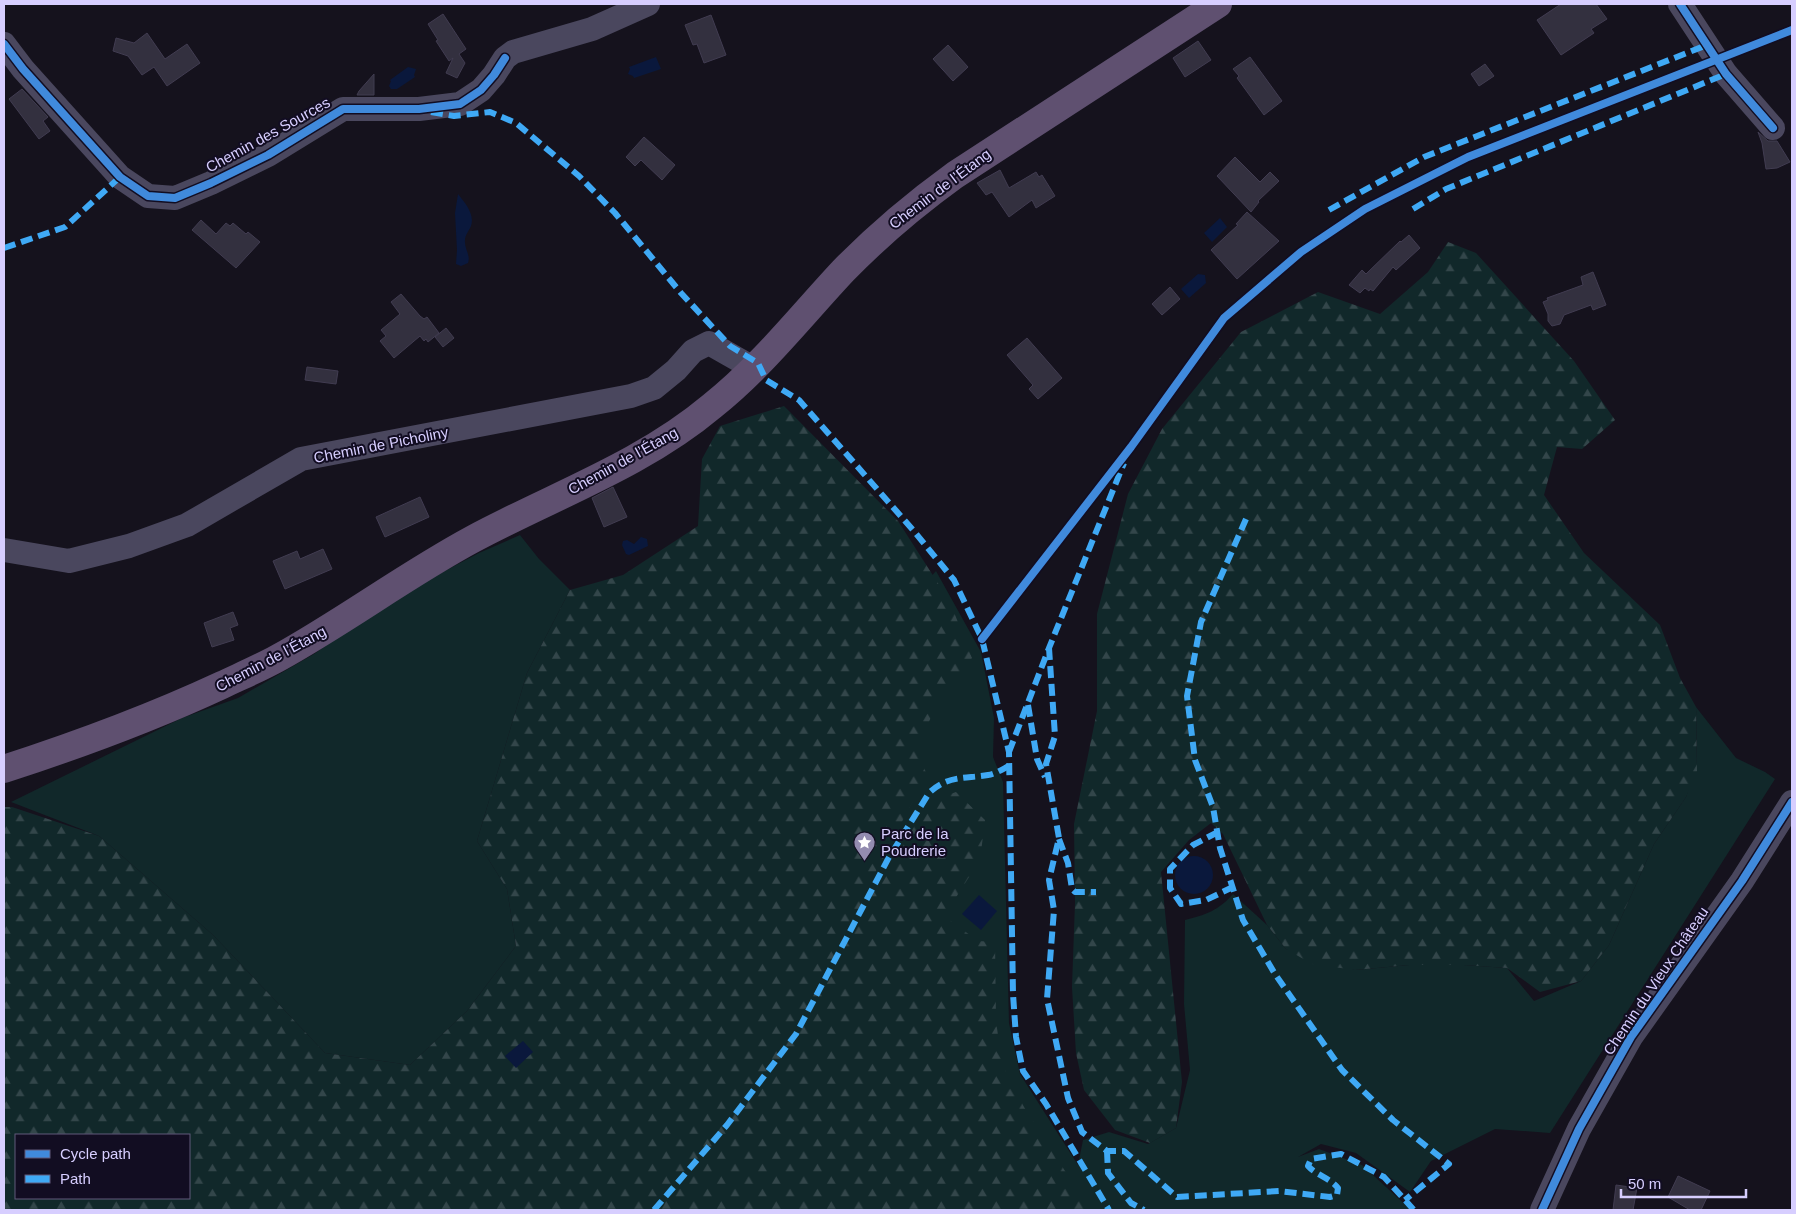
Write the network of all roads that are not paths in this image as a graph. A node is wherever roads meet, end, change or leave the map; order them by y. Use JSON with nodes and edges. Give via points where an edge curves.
{"nodes":[{"id":1,"x":648,"y":4,"type":"edge"},
{"id":2,"x":1218,"y":4,"type":"edge"},
{"id":3,"x":1680,"y":4,"type":"edge"},
{"id":4,"x":4,"y":44,"type":"edge"},
{"id":5,"x":1773,"y":128,"type":"dead end"},
{"id":6,"x":753,"y":368,"type":"junction"},
{"id":7,"x":4,"y":550,"type":"edge"},
{"id":8,"x":4,"y":769,"type":"edge"},
{"id":9,"x":1792,"y":802,"type":"edge"},
{"id":10,"x":1542,"y":1210,"type":"edge"}],
"edges":[{"from":1,"to":4,"type":"street","name":"Chemin des Sources","via":[[592,29],[513,52],[504,58],[481,90],[460,104],[419,109],[343,109],[268,155],[175,198],[148,196],[120,177]]},
{"from":2,"to":6,"type":"main road","name":"Chemin de l’Étang","via":[[955,175],[916,204],[844,270]]},
{"from":3,"to":5,"type":"street","via":[[1726,74]]},
{"from":6,"to":7,"type":"street","name":"Chemin de Picholiny","via":[[709,343],[692,351],[654,388],[631,396],[301,459],[187,525],[129,546],[69,561]]},
{"from":6,"to":8,"type":"main road","name":"Chemin de l’Étang","via":[[712,407],[673,435],[632,460],[450,552],[275,660],[84,743]]},
{"from":9,"to":10,"type":"street","name":"Chemin du Vieux Château","via":[[1742,881],[1632,1037],[1579,1129]]}]}
